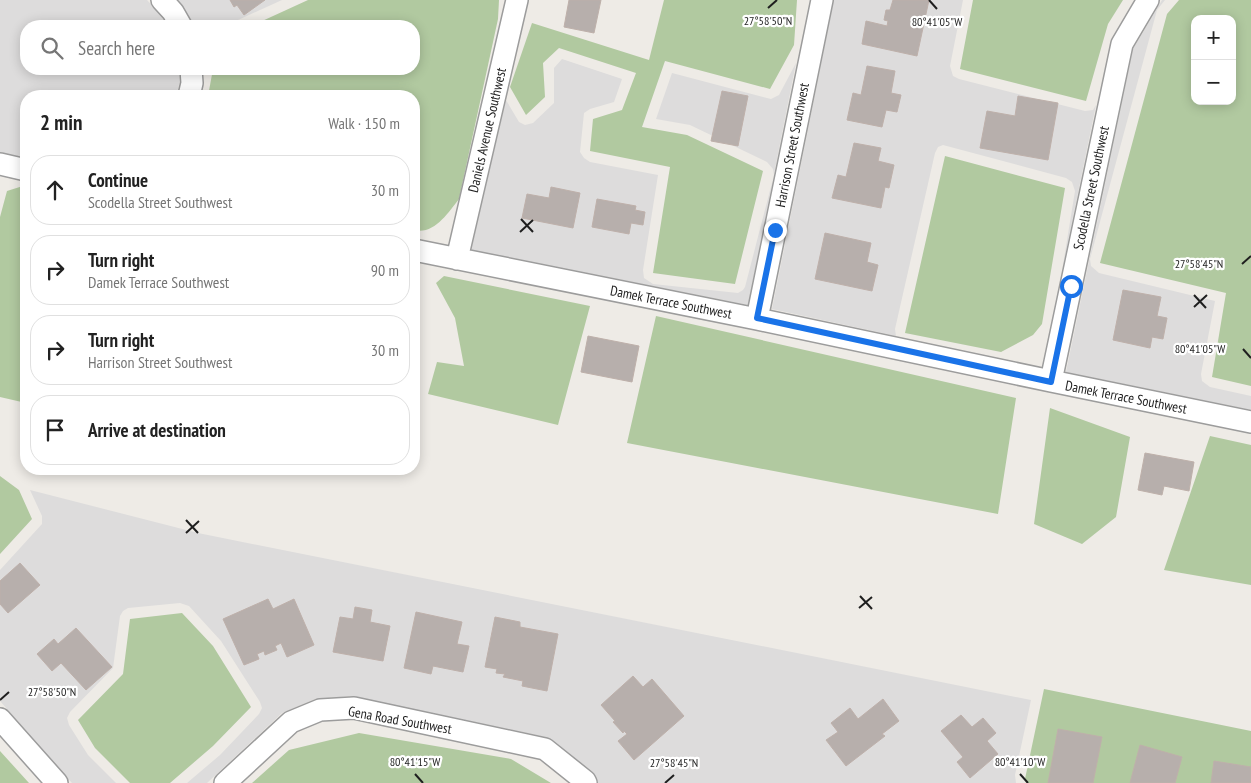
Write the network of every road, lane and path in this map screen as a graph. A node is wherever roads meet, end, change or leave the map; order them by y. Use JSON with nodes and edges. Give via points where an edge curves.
{"nodes":[{"id":1,"x":162,"y":0,"type":"edge"},
{"id":2,"x":517,"y":0,"type":"edge"},
{"id":3,"x":822,"y":0,"type":"edge"},
{"id":4,"x":1148,"y":0,"type":"edge"},
{"id":5,"x":178,"y":20,"type":"edge"},
{"id":6,"x":191,"y":75,"type":"edge"},
{"id":7,"x":190,"y":90,"type":"edge"},
{"id":8,"x":0,"y":164,"type":"edge"},
{"id":9,"x":20,"y":169,"type":"edge"},
{"id":10,"x":420,"y":251,"type":"edge"},
{"id":11,"x":457,"y":259,"type":"junction"},
{"id":12,"x":757,"y":318,"type":"junction"},
{"id":13,"x":1051,"y":382,"type":"junction"},
{"id":14,"x":1251,"y":422,"type":"edge"},
{"id":15,"x":0,"y":718,"type":"edge"},
{"id":16,"x":57,"y":783,"type":"edge"},
{"id":17,"x":225,"y":783,"type":"edge"},
{"id":18,"x":586,"y":783,"type":"edge"}],
"edges":[{"from":1,"to":5,"type":"street"},
{"from":2,"to":11,"type":"street","name":"Daniels Avenue Southwest"},
{"from":3,"to":12,"type":"street","name":"Harrison Street Southwest"},
{"from":4,"to":13,"type":"street","name":"Scodella Street Southwest","via":[[1122,44]]},
{"from":6,"to":7,"type":"street"},
{"from":8,"to":9,"type":"street"},
{"from":10,"to":11,"type":"street","name":"Damek Terrace Southwest"},
{"from":11,"to":12,"type":"street","name":"Damek Terrace Southwest"},
{"from":12,"to":13,"type":"street","name":"Damek Terrace Southwest"},
{"from":13,"to":14,"type":"street","name":"Damek Terrace Southwest"},
{"from":15,"to":16,"type":"street"},
{"from":17,"to":18,"type":"street","name":"Gena Road Southwest","via":[[291,722],[320,710],[354,708],[544,748]]}]}
